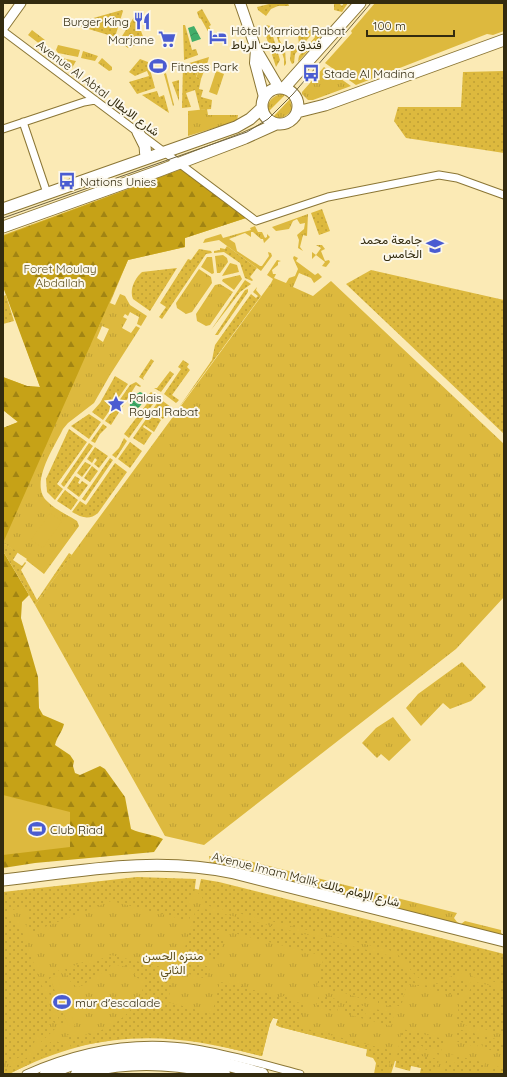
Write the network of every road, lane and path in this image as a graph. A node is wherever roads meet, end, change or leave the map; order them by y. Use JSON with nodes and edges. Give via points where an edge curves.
{"nodes":[{"id":1,"x":21,"y":3,"type":"edge"},
{"id":2,"x":240,"y":3,"type":"edge"},
{"id":3,"x":360,"y":3,"type":"edge"},
{"id":4,"x":3,"y":29,"type":"edge"},
{"id":5,"x":504,"y":40,"type":"edge"},
{"id":6,"x":256,"y":49,"type":"junction"},
{"id":7,"x":281,"y":88,"type":"junction"},
{"id":8,"x":95,"y":100,"type":"junction"},
{"id":9,"x":263,"y":102,"type":"junction"},
{"id":10,"x":297,"y":112,"type":"junction"},
{"id":11,"x":23,"y":122,"type":"junction"},
{"id":12,"x":276,"y":124,"type":"junction"},
{"id":13,"x":3,"y":129,"type":"edge"},
{"id":14,"x":138,"y":132,"type":"junction"},
{"id":15,"x":164,"y":152,"type":"junction"},
{"id":16,"x":146,"y":158,"type":"junction"},
{"id":17,"x":179,"y":163,"type":"junction"},
{"id":18,"x":47,"y":193,"type":"junction"},
{"id":19,"x":504,"y":195,"type":"edge"},
{"id":20,"x":3,"y":209,"type":"edge"},
{"id":21,"x":3,"y":227,"type":"edge"},
{"id":22,"x":3,"y":880,"type":"edge"},
{"id":23,"x":3,"y":887,"type":"edge"},
{"id":24,"x":504,"y":941,"type":"edge"},
{"id":25,"x":504,"y":947,"type":"edge"},
{"id":26,"x":26,"y":1074,"type":"edge"},
{"id":27,"x":46,"y":1074,"type":"edge"},
{"id":28,"x":77,"y":1074,"type":"edge"},
{"id":29,"x":224,"y":1074,"type":"edge"},
{"id":30,"x":262,"y":1074,"type":"edge"},
{"id":31,"x":300,"y":1074,"type":"edge"}],
"edges":[{"from":1,"to":4,"type":"street"},
{"from":2,"to":6,"type":"main road"},
{"from":3,"to":7,"type":"main road"},
{"from":4,"to":8,"type":"street","name":"Avenue Al Abtal شارع الابطال"},
{"from":5,"to":10,"type":"main road","via":[[325,105]]},
{"from":6,"to":7,"type":"main road"},
{"from":6,"to":9,"type":"main road","via":[[255,64]]},
{"from":7,"to":9,"type":"main road","via":[[270,91]]},
{"from":7,"to":10,"type":"main road","via":[[296,97]]},
{"from":8,"to":11,"type":"street"},
{"from":8,"to":14,"type":"street","name":"Avenue Al Abtal شارع الابطال"},
{"from":9,"to":12,"type":"main road","via":[[268,119]]},
{"from":9,"to":15,"type":"main road","via":[[254,116],[236,127]]},
{"from":10,"to":12,"type":"main road","via":[[291,121]]},
{"from":11,"to":13,"type":"street"},
{"from":11,"to":18,"type":"street"},
{"from":12,"to":17,"type":"main road"},
{"from":14,"to":15,"type":"street","name":"Avenue Al Abtal شارع الابطال"},
{"from":14,"to":16,"type":"main road"},
{"from":15,"to":16,"type":"main road"},
{"from":15,"to":17,"type":"street","name":"Avenue Al Abtal شارع الابطال"},
{"from":16,"to":18,"type":"main road"},
{"from":17,"to":19,"type":"street","name":"Avenue Al Abtal شارع الابطال","via":[[256,221],[328,197],[438,175],[457,178]]},
{"from":17,"to":21,"type":"main road"},
{"from":18,"to":20,"type":"main road"},
{"from":22,"to":24,"type":"main road","name":"Avenue Imam Malik شارع الإمام مالك","via":[[142,865],[202,867]]},
{"from":23,"to":25,"type":"main road","name":"Avenue Imam Malik شارع الإمام مالك","via":[[129,872],[194,872],[233,879]]},
{"from":26,"to":31,"type":"street","via":[[48,1064],[91,1052],[146,1045],[196,1049]]},
{"from":27,"to":30,"type":"highway","via":[[91,1060],[148,1053],[191,1057]]},
{"from":28,"to":29,"type":"highway","via":[[107,1067],[148,1063],[190,1066]]}]}
